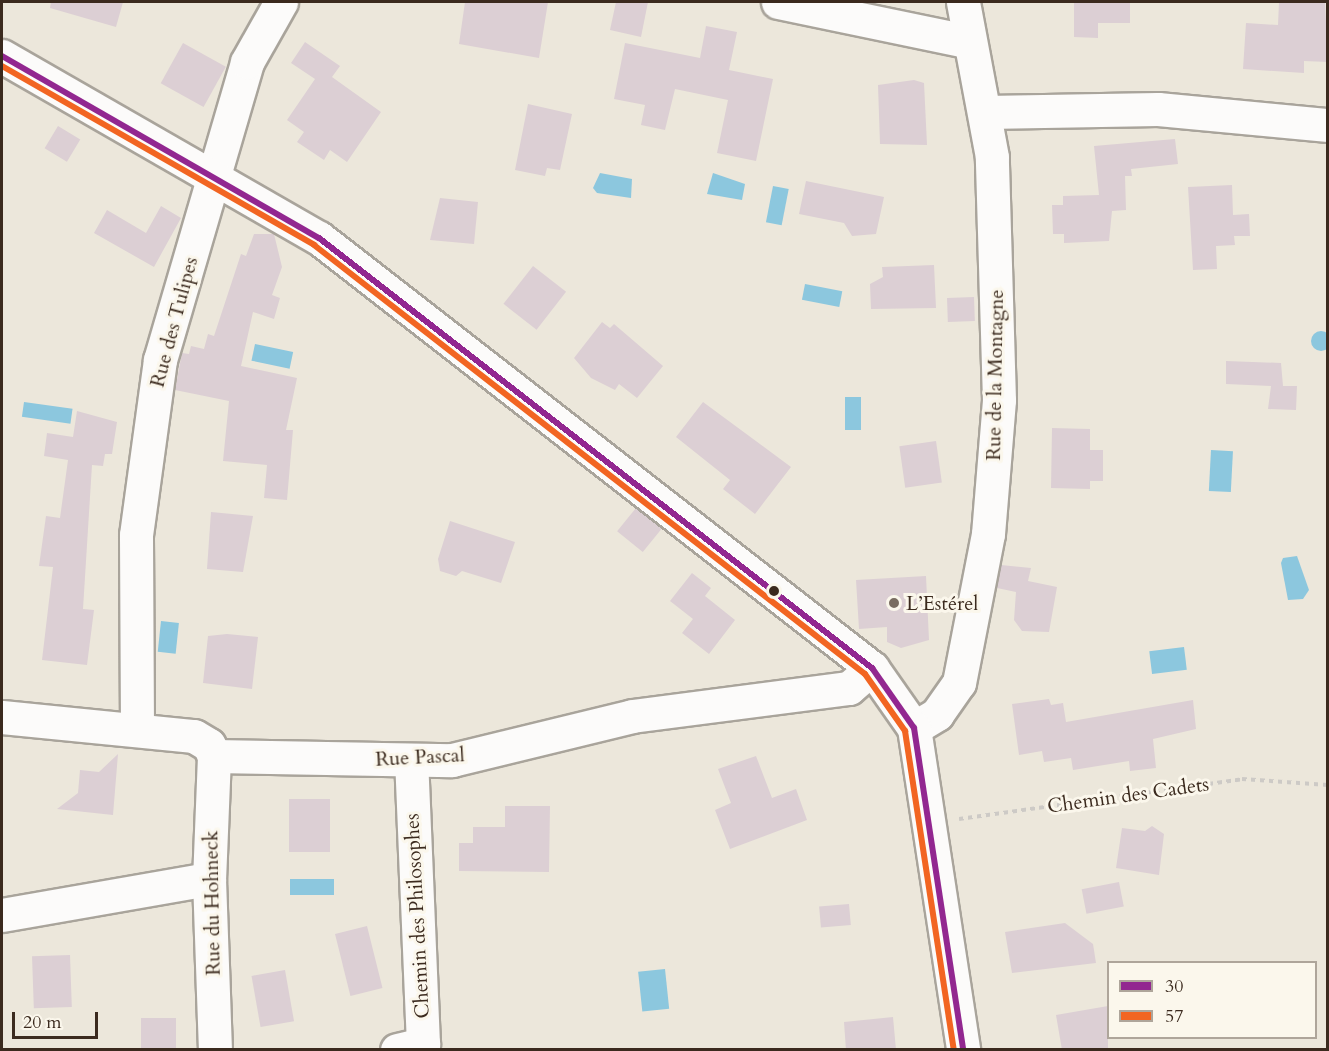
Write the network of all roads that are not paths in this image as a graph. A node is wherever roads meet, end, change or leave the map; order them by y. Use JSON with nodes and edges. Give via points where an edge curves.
{"nodes":[{"id":1,"x":280,"y":2,"type":"edge"},
{"id":2,"x":778,"y":2,"type":"edge"},
{"id":3,"x":963,"y":2,"type":"edge"},
{"id":4,"x":967,"y":41,"type":"junction"},
{"id":5,"x":2,"y":56,"type":"edge"},
{"id":6,"x":986,"y":112,"type":"junction"},
{"id":7,"x":1328,"y":125,"type":"edge"},
{"id":8,"x":215,"y":176,"type":"junction"},
{"id":9,"x":872,"y":668,"type":"junction"},
{"id":10,"x":2,"y":717,"type":"edge"},
{"id":11,"x":914,"y":728,"type":"junction"},
{"id":12,"x":137,"y":729,"type":"junction"},
{"id":13,"x":214,"y":756,"type":"junction"},
{"id":14,"x":411,"y":761,"type":"junction"},
{"id":15,"x":209,"y":879,"type":"junction"},
{"id":16,"x":2,"y":915,"type":"edge"},
{"id":17,"x":215,"y":1050,"type":"edge"},
{"id":18,"x":397,"y":1050,"type":"edge"},
{"id":19,"x":963,"y":1050,"type":"edge"}],
"edges":[{"from":1,"to":8,"type":"street","name":"Rue des Tulipes","via":[[247,62]]},
{"from":2,"to":4,"type":"street"},
{"from":3,"to":4,"type":"street","name":"Rue de la Montagne"},
{"from":4,"to":6,"type":"street","name":"Rue de la Montagne"},
{"from":5,"to":8,"type":"street"},
{"from":6,"to":7,"type":"street","via":[[1158,109]]},
{"from":6,"to":11,"type":"street","name":"Rue de la Montagne","via":[[995,218],[999,400],[988,534],[959,684],[937,714]]},
{"from":8,"to":9,"type":"street","via":[[336,251]]},
{"from":8,"to":12,"type":"street","name":"Rue des Tulipes","via":[[160,360],[140,484]]},
{"from":9,"to":11,"type":"street"},
{"from":9,"to":14,"type":"street","name":"Rue Pascal","via":[[849,688],[632,716],[452,760]]},
{"from":10,"to":12,"type":"street"},
{"from":11,"to":19,"type":"street"},
{"from":12,"to":13,"type":"street","via":[[194,736]]},
{"from":13,"to":14,"type":"street","name":"Rue Pascal"},
{"from":13,"to":15,"type":"street","name":"Rue du Hohneck"},
{"from":14,"to":18,"type":"street","name":"Chemin des Philosophes","via":[[423,1044]]},
{"from":15,"to":16,"type":"street"},
{"from":15,"to":17,"type":"street","name":"Rue du Hohneck"}]}
